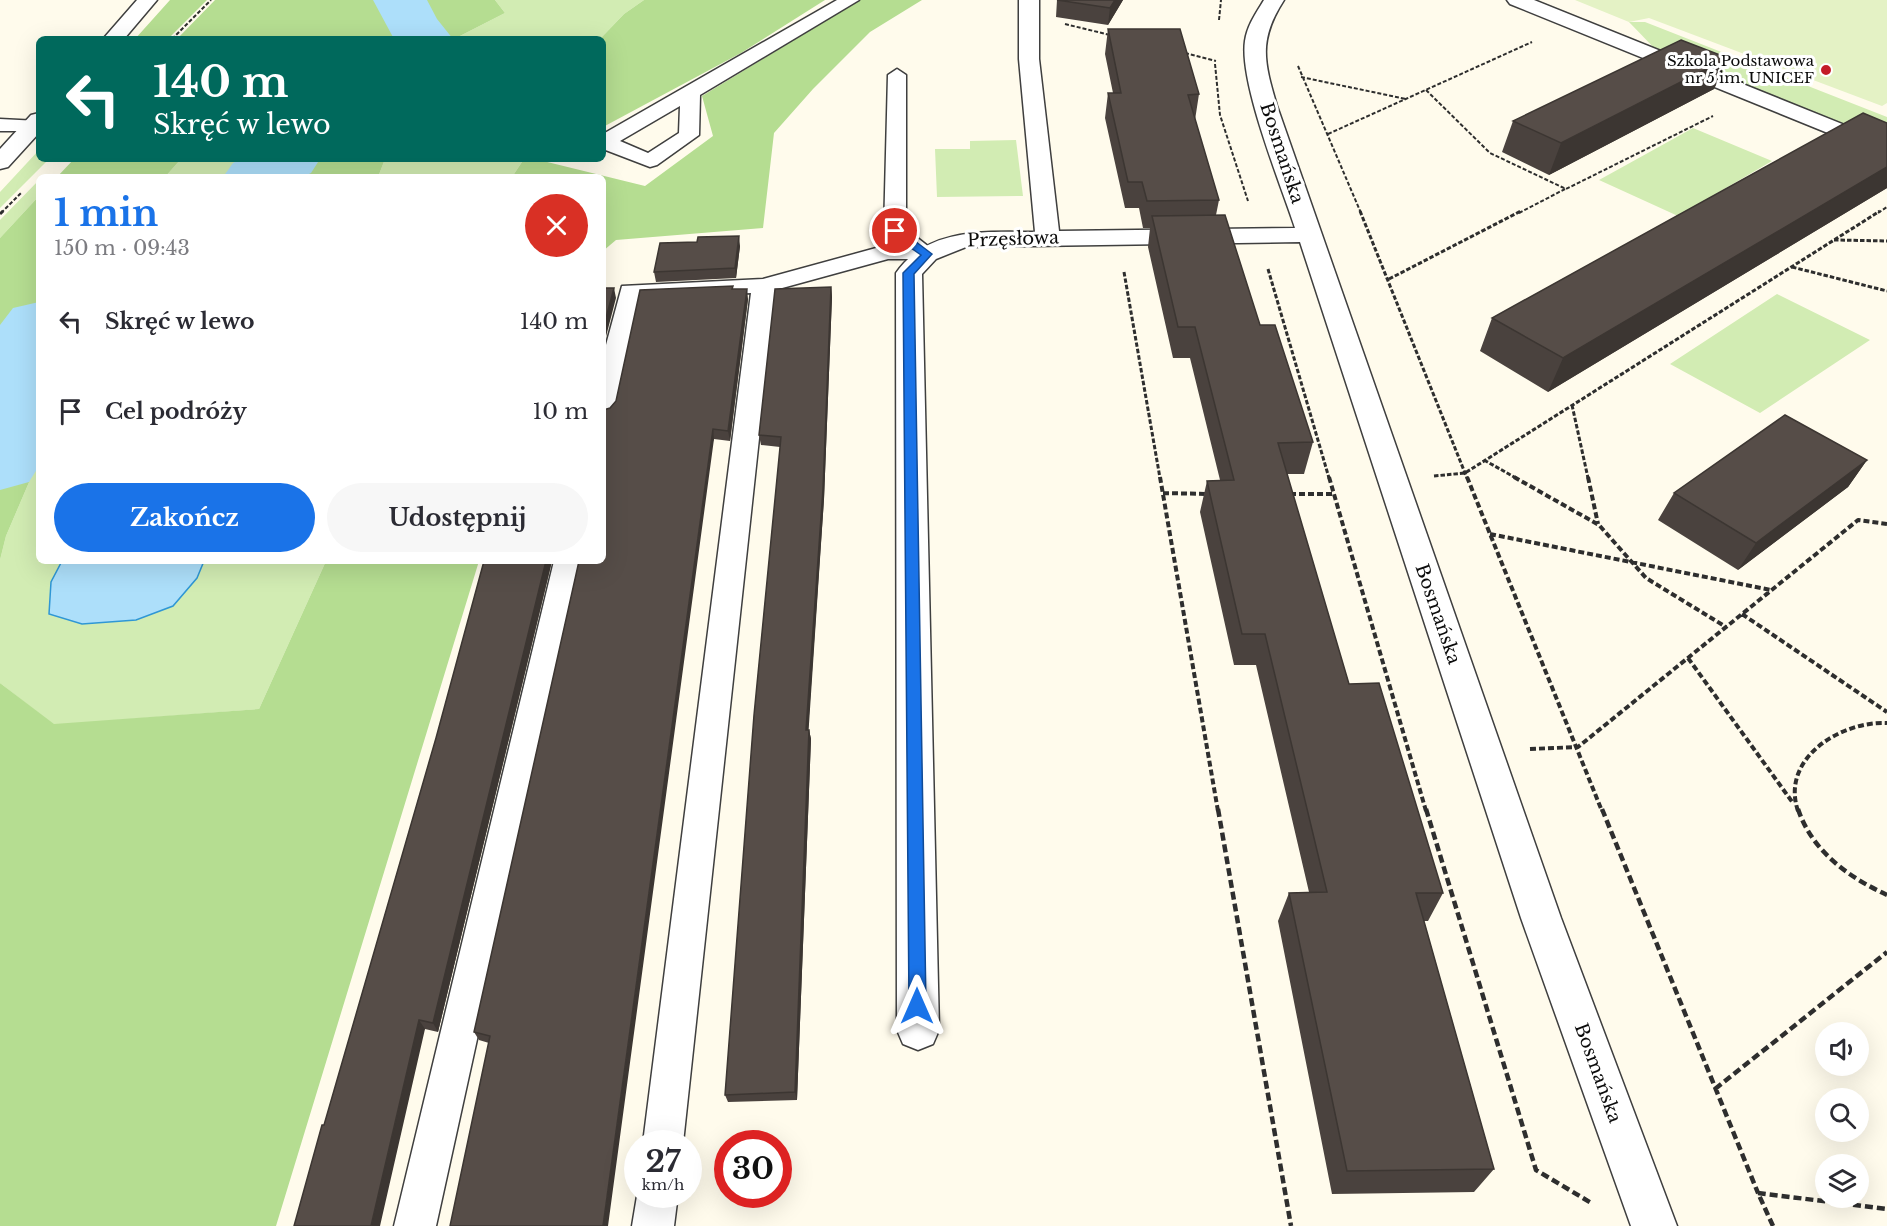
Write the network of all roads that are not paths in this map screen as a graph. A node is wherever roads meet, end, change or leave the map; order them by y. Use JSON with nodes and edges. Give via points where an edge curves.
{"nodes":[{"id":1,"x":147,"y":0,"type":"edge"},
{"id":2,"x":850,"y":0,"type":"edge"},
{"id":3,"x":1029,"y":0,"type":"edge"},
{"id":4,"x":1274,"y":0,"type":"edge"},
{"id":5,"x":1517,"y":0,"type":"edge"},
{"id":6,"x":116,"y":36,"type":"edge"},
{"id":7,"x":897,"y":75,"type":"dead end"},
{"id":8,"x":690,"y":93,"type":"junction"},
{"id":9,"x":36,"y":123,"type":"edge"},
{"id":10,"x":0,"y":125,"type":"edge"},
{"id":11,"x":606,"y":141,"type":"edge"},
{"id":12,"x":606,"y":143,"type":"edge"},
{"id":13,"x":1887,"y":150,"type":"edge"},
{"id":14,"x":0,"y":162,"type":"edge"},
{"id":15,"x":1310,"y":235,"type":"junction"},
{"id":16,"x":1048,"y":238,"type":"junction"},
{"id":17,"x":927,"y":254,"type":"junction"},
{"id":18,"x":764,"y":286,"type":"junction"},
{"id":19,"x":606,"y":397,"type":"edge"},
{"id":20,"x":567,"y":564,"type":"edge"},
{"id":21,"x":918,"y":1030,"type":"dead end"},
{"id":22,"x":665,"y":1130,"type":"edge"},
{"id":23,"x":655,"y":1208,"type":"edge"},
{"id":24,"x":415,"y":1226,"type":"edge"},
{"id":25,"x":653,"y":1226,"type":"edge"},
{"id":26,"x":1654,"y":1226,"type":"edge"}],
"edges":[{"from":1,"to":6,"type":"street"},
{"from":2,"to":8,"type":"lane"},
{"from":3,"to":16,"type":"street","via":[[1029,59]]},
{"from":4,"to":15,"type":"street","name":"Bosmańska","via":[[1262,16],[1252,52]]},
{"from":5,"to":13,"type":"street"},
{"from":7,"to":17,"type":"lane","via":[[895,231]]},
{"from":8,"to":11,"type":"lane"},
{"from":8,"to":12,"type":"lane","via":[[689,135],[650,161]]},
{"from":9,"to":10,"type":"lane"},
{"from":9,"to":14,"type":"street"},
{"from":15,"to":16,"type":"street","name":"Przęsłowa"},
{"from":15,"to":26,"type":"street","name":"Bosmańska","via":[[1541,918]]},
{"from":16,"to":17,"type":"street","name":"Przęsłowa","via":[[963,240]]},
{"from":17,"to":18,"type":"lane","via":[[887,252]]},
{"from":17,"to":21,"type":"street","via":[[909,273]]},
{"from":18,"to":19,"type":"lane","via":[[630,291]]},
{"from":18,"to":22,"type":"lane"},
{"from":20,"to":24,"type":"lane"},
{"from":23,"to":25,"type":"lane"}]}
